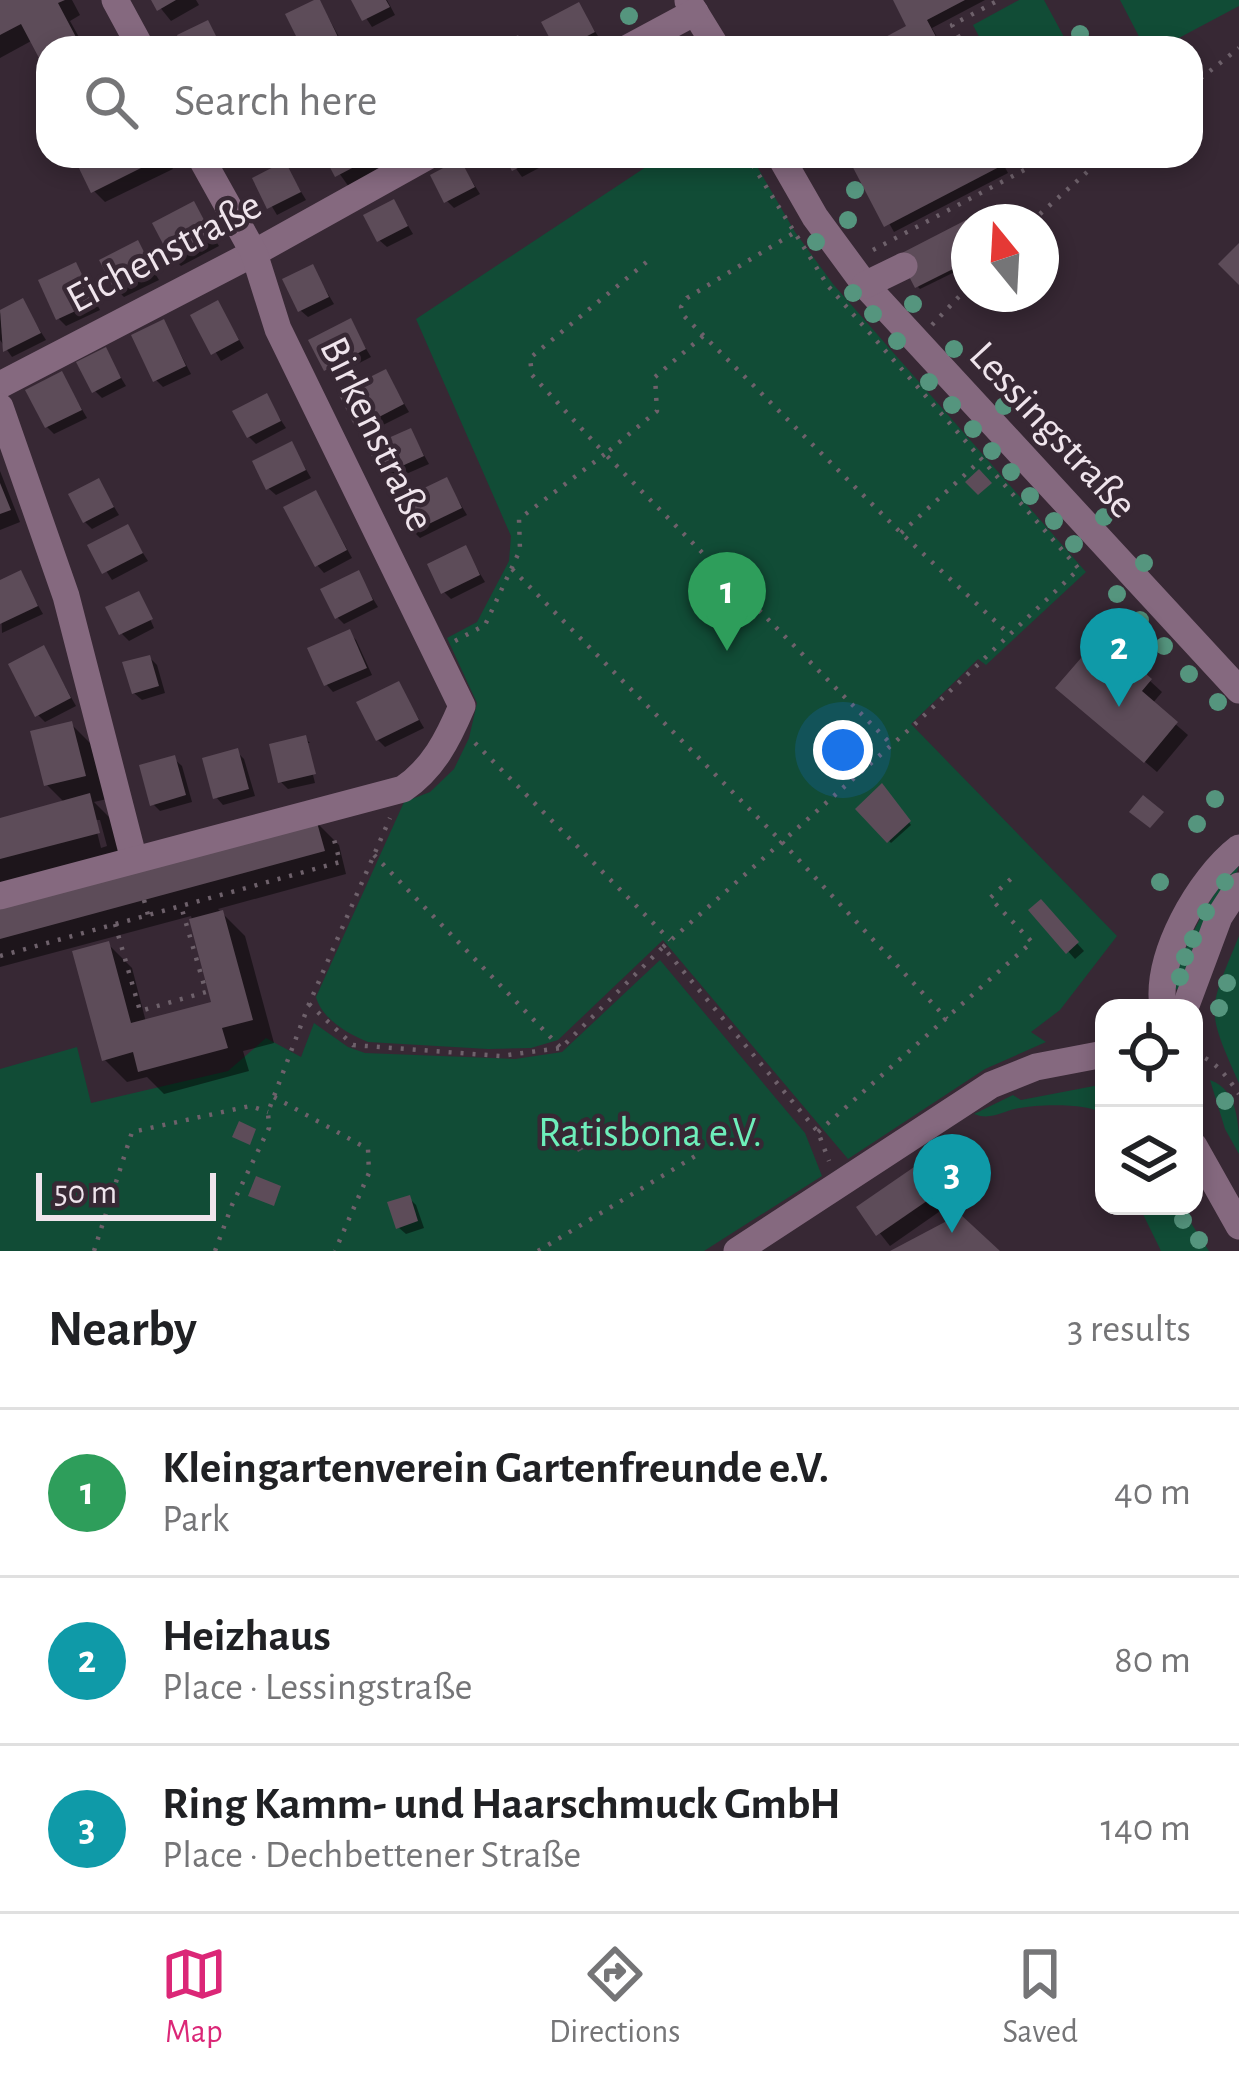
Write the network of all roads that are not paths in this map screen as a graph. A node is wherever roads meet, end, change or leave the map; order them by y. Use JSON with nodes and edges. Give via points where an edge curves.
{"nodes":[{"id":1,"x":115,"y":0,"type":"edge"},
{"id":2,"x":691,"y":6,"type":"edge"},
{"id":3,"x":134,"y":36,"type":"edge"},
{"id":4,"x":646,"y":36,"type":"edge"},
{"id":5,"x":710,"y":36,"type":"edge"},
{"id":6,"x":207,"y":168,"type":"edge"},
{"id":7,"x":406,"y":168,"type":"edge"},
{"id":8,"x":788,"y":168,"type":"edge"},
{"id":9,"x":254,"y":253,"type":"junction"},
{"id":10,"x":904,"y":266,"type":"dead end"},
{"id":11,"x":856,"y":275,"type":"junction"},
{"id":12,"x":0,"y":385,"type":"edge"},
{"id":13,"x":0,"y":407,"type":"edge"},
{"id":14,"x":1239,"y":690,"type":"edge"},
{"id":15,"x":1239,"y":848,"type":"edge"},
{"id":16,"x":134,"y":860,"type":"junction"},
{"id":17,"x":1239,"y":886,"type":"edge"},
{"id":18,"x":0,"y":896,"type":"edge"},
{"id":19,"x":1161,"y":999,"type":"edge"},
{"id":20,"x":1188,"y":999,"type":"edge"},
{"id":21,"x":1095,"y":1056,"type":"edge"},
{"id":22,"x":1203,"y":1162,"type":"edge"},
{"id":23,"x":1239,"y":1226,"type":"edge"},
{"id":24,"x":737,"y":1251,"type":"edge"}],
"edges":[{"from":1,"to":3,"type":"street"},
{"from":2,"to":4,"type":"street"},
{"from":2,"to":5,"type":"street"},
{"from":6,"to":9,"type":"street","name":"Birkenstraße"},
{"from":7,"to":9,"type":"street","name":"Eichenstraße"},
{"from":8,"to":11,"type":"street","name":"Lessingstraße"},
{"from":9,"to":12,"type":"street","name":"Eichenstraße"},
{"from":9,"to":16,"type":"street","name":"Birkenstraße","via":[[278,329],[461,706],[442,749],[403,789]]},
{"from":10,"to":11,"type":"street"},
{"from":11,"to":14,"type":"street","name":"Lessingstraße"},
{"from":13,"to":16,"type":"street","via":[[66,596]]},
{"from":15,"to":19,"type":"street","via":[[1192,903]]},
{"from":16,"to":18,"type":"street"},
{"from":17,"to":20,"type":"street"},
{"from":21,"to":24,"type":"street","via":[[991,1085]]},
{"from":22,"to":23,"type":"street"}]}
